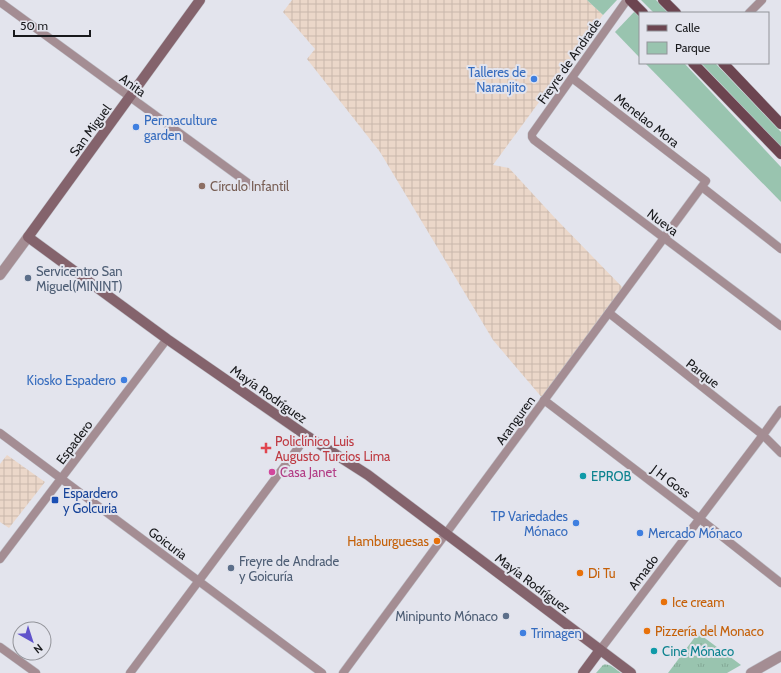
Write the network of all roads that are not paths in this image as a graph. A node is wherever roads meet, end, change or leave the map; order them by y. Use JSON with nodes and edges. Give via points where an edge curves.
{"nodes":[{"id":1,"x":200,"y":0,"type":"edge"},
{"id":2,"x":627,"y":0,"type":"edge"},
{"id":3,"x":630,"y":0,"type":"edge"},
{"id":4,"x":663,"y":0,"type":"edge"},
{"id":5,"x":762,"y":0,"type":"edge"},
{"id":6,"x":0,"y":2,"type":"edge"},
{"id":7,"x":642,"y":12,"type":"edge"},
{"id":8,"x":675,"y":12,"type":"edge"},
{"id":9,"x":750,"y":12,"type":"edge"},
{"id":10,"x":694,"y":64,"type":"edge"},
{"id":11,"x":724,"y":64,"type":"edge"},
{"id":12,"x":572,"y":78,"type":"junction"},
{"id":13,"x":130,"y":97,"type":"junction"},
{"id":14,"x":781,"y":124,"type":"edge"},
{"id":15,"x":532,"y":137,"type":"joint"},
{"id":16,"x":781,"y":154,"type":"edge"},
{"id":17,"x":704,"y":184,"type":"junction"},
{"id":18,"x":252,"y":186,"type":"dead end"},
{"id":19,"x":28,"y":237,"type":"junction"},
{"id":20,"x":664,"y":238,"type":"junction"},
{"id":21,"x":781,"y":249,"type":"edge"},
{"id":22,"x":0,"y":275,"type":"edge"},
{"id":23,"x":609,"y":313,"type":"junction"},
{"id":24,"x":781,"y":326,"type":"edge"},
{"id":25,"x":167,"y":339,"type":"junction"},
{"id":26,"x":544,"y":400,"type":"junction"},
{"id":27,"x":781,"y":410,"type":"edge"},
{"id":28,"x":0,"y":433,"type":"edge"},
{"id":29,"x":763,"y":435,"type":"junction"},
{"id":30,"x":307,"y":436,"type":"junction"},
{"id":31,"x":781,"y":452,"type":"edge"},
{"id":32,"x":61,"y":478,"type":"junction"},
{"id":33,"x":700,"y":519,"type":"junction"},
{"id":34,"x":446,"y":534,"type":"junction"},
{"id":35,"x":0,"y":559,"type":"edge"},
{"id":36,"x":199,"y":581,"type":"junction"},
{"id":37,"x":781,"y":583,"type":"edge"},
{"id":38,"x":0,"y":647,"type":"edge"},
{"id":39,"x":600,"y":650,"type":"junction"},
{"id":40,"x":781,"y":656,"type":"edge"},
{"id":41,"x":36,"y":673,"type":"edge"},
{"id":42,"x":130,"y":673,"type":"edge"},
{"id":43,"x":322,"y":673,"type":"edge"},
{"id":44,"x":343,"y":673,"type":"edge"},
{"id":45,"x":583,"y":673,"type":"edge"},
{"id":46,"x":631,"y":673,"type":"edge"},
{"id":47,"x":751,"y":673,"type":"edge"}],
"edges":[{"from":1,"to":13,"type":"main road","name":"San Miguel"},
{"from":2,"to":12,"type":"street","name":"Freyre de Andrade"},
{"from":3,"to":7,"type":"main road"},
{"from":4,"to":8,"type":"main road"},
{"from":5,"to":9,"type":"street"},
{"from":6,"to":13,"type":"street","name":"Anita"},
{"from":10,"to":16,"type":"main road"},
{"from":11,"to":14,"type":"main road"},
{"from":12,"to":15,"type":"street","name":"Freyre de Andrade"},
{"from":12,"to":17,"type":"street","name":"Menelao Mora"},
{"from":13,"to":18,"type":"street","name":"Anita"},
{"from":13,"to":19,"type":"main road","name":"San Miguel"},
{"from":15,"to":20,"type":"street","name":"Nueva"},
{"from":17,"to":20,"type":"street","name":"Aranguren"},
{"from":17,"to":21,"type":"street","name":"Menelao Mora"},
{"from":19,"to":22,"type":"street","name":"San Miguel"},
{"from":19,"to":25,"type":"main road","name":"Mayía Rodríguez"},
{"from":20,"to":23,"type":"street","name":"Aranguren"},
{"from":20,"to":24,"type":"street","name":"Nueva"},
{"from":23,"to":26,"type":"street","name":"Aranguren"},
{"from":23,"to":29,"type":"street","name":"Parque"},
{"from":25,"to":30,"type":"main road","name":"Mayía Rodríguez"},
{"from":25,"to":32,"type":"street","name":"Espadero"},
{"from":26,"to":33,"type":"street","name":"J H Goss"},
{"from":26,"to":34,"type":"street","name":"Aranguren"},
{"from":27,"to":29,"type":"street","name":"Amado"},
{"from":28,"to":32,"type":"street","name":"Goicuria"},
{"from":29,"to":31,"type":"street","name":"Parque"},
{"from":29,"to":33,"type":"street","name":"Amado"},
{"from":30,"to":34,"type":"main road","name":"Mayía Rodríguez","via":[[368,475]]},
{"from":30,"to":36,"type":"street"},
{"from":32,"to":35,"type":"street","name":"Espadero"},
{"from":32,"to":36,"type":"street","name":"Goicuria"},
{"from":33,"to":37,"type":"street","name":"J H Goss"},
{"from":33,"to":39,"type":"street","name":"Amado"},
{"from":34,"to":39,"type":"main road","name":"Mayía Rodríguez"},
{"from":34,"to":44,"type":"street","name":"Aranguren"},
{"from":36,"to":42,"type":"street"},
{"from":36,"to":43,"type":"street","name":"Goicuria"},
{"from":38,"to":41,"type":"street"},
{"from":39,"to":45,"type":"main road","name":"Amado"},
{"from":39,"to":46,"type":"main road","name":"Mayía Rodríguez"},
{"from":40,"to":47,"type":"street"}]}
